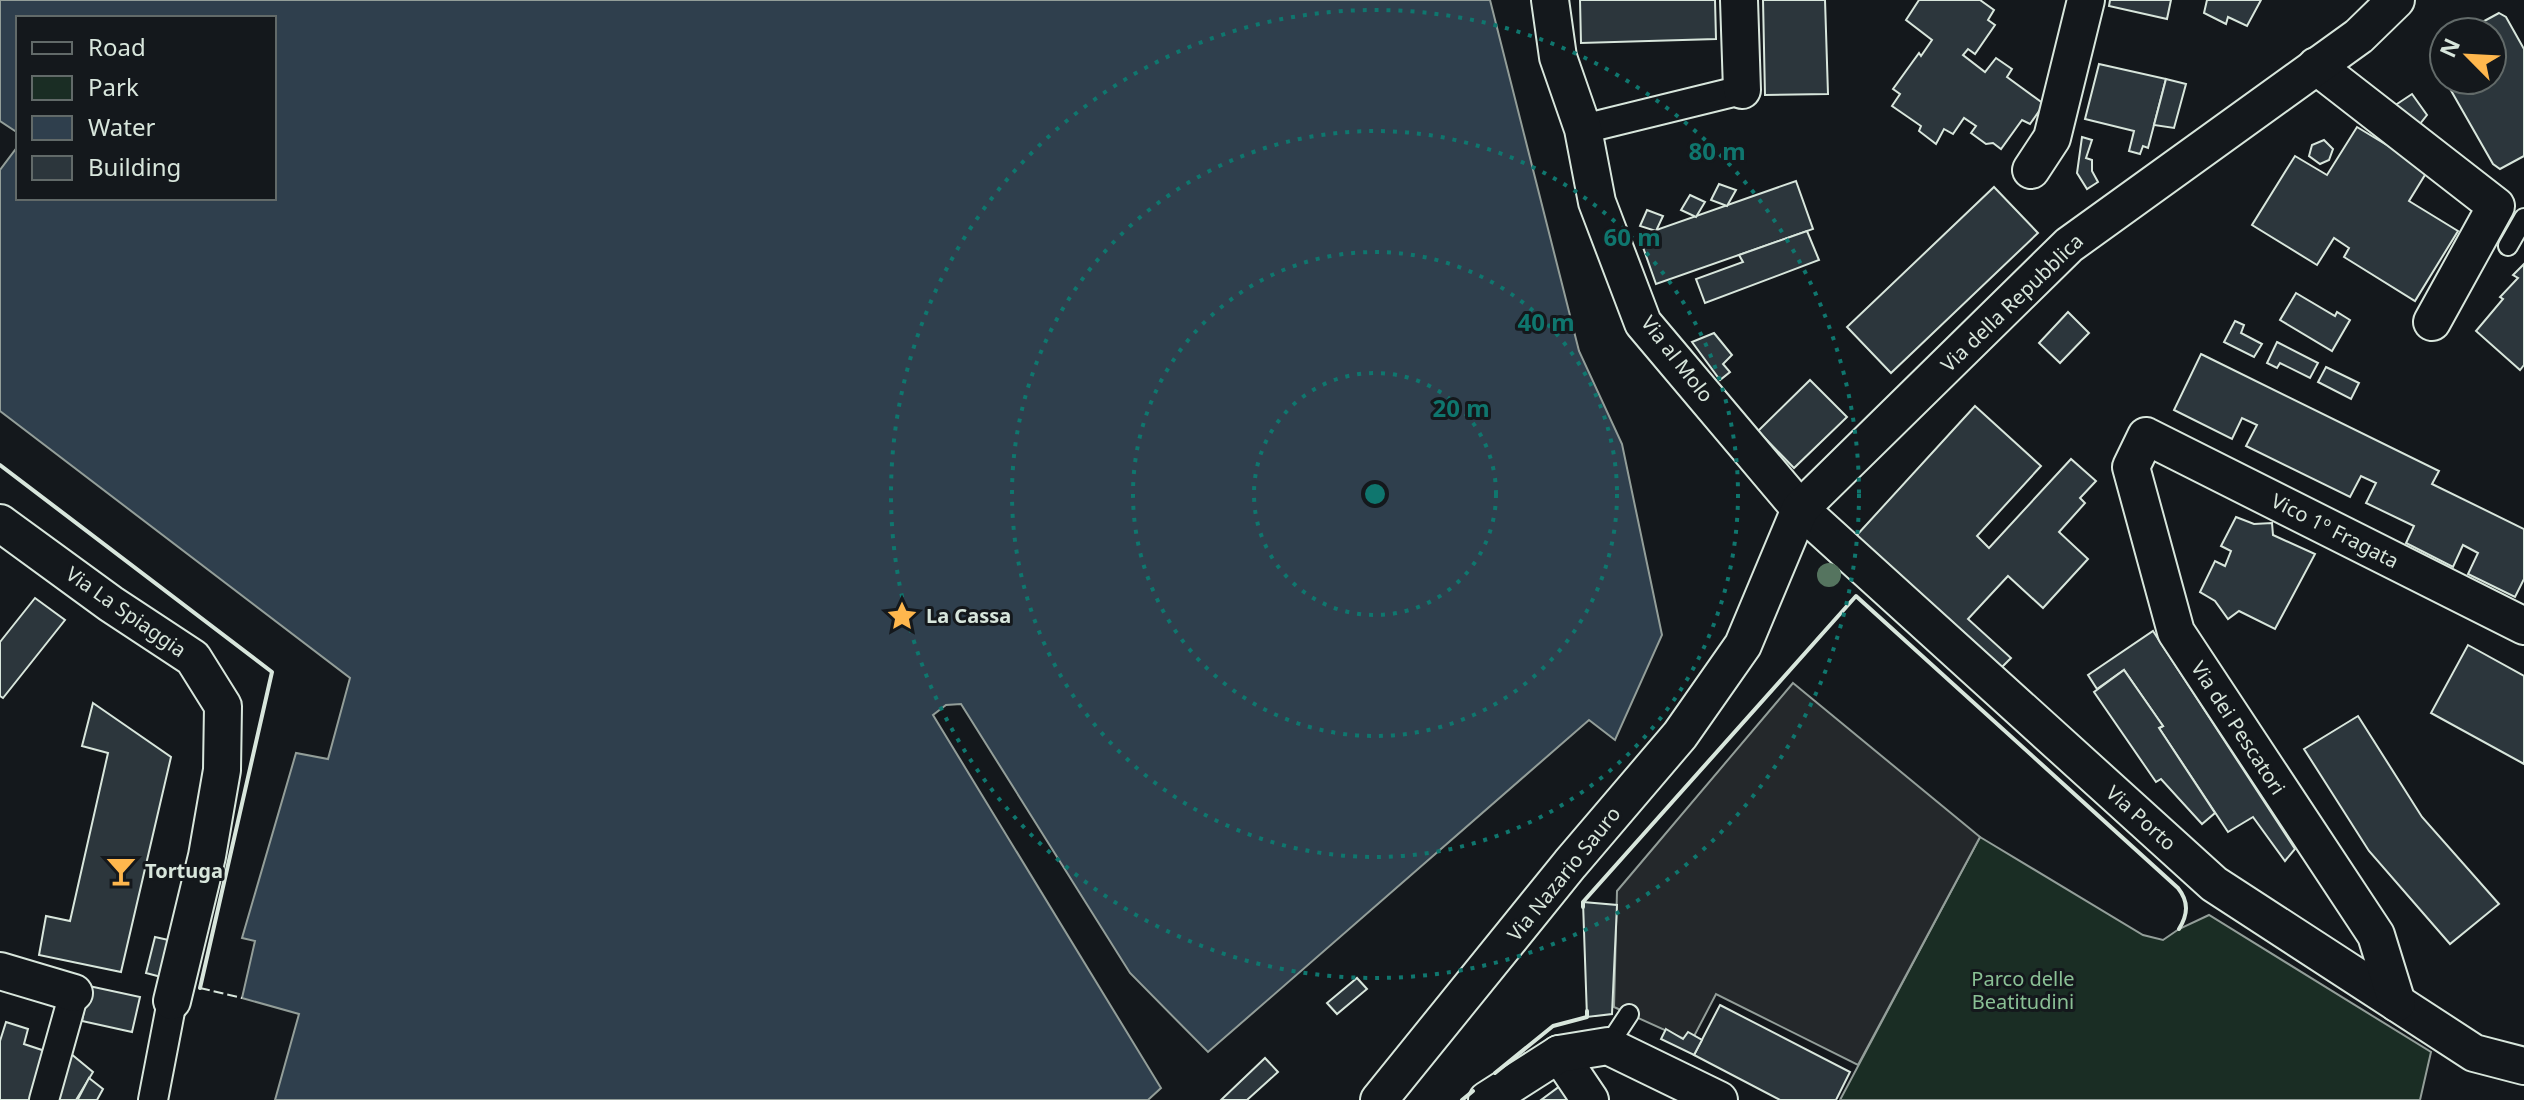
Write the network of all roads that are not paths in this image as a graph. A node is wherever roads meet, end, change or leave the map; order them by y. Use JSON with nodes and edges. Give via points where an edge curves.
{"nodes":[{"id":1,"x":1550,"y":0,"type":"edge"},
{"id":2,"x":1739,"y":0,"type":"edge"},
{"id":3,"x":2086,"y":0,"type":"edge"},
{"id":4,"x":2396,"y":0,"type":"edge"},
{"id":5,"x":2316,"y":66,"type":"junction"},
{"id":6,"x":1742,"y":90,"type":"joint"},
{"id":7,"x":1583,"y":129,"type":"junction"},
{"id":8,"x":2031,"y":170,"type":"dead end"},
{"id":9,"x":2524,"y":218,"type":"edge"},
{"id":10,"x":2508,"y":246,"type":"dead end"},
{"id":11,"x":2432,"y":322,"type":"dead end"},
{"id":12,"x":2146,"y":436,"type":"joint"},
{"id":13,"x":1800,"y":509,"type":"junction"},
{"id":14,"x":0,"y":523,"type":"edge"},
{"id":15,"x":2524,"y":626,"type":"edge"},
{"id":16,"x":1743,"y":645,"type":"joint"},
{"id":17,"x":0,"y":971,"type":"edge"},
{"id":18,"x":74,"y":993,"type":"joint"},
{"id":19,"x":172,"y":1001,"type":"joint"},
{"id":20,"x":2397,"y":1003,"type":"junction"},
{"id":21,"x":1629,"y":1014,"type":"dead end"},
{"id":22,"x":1608,"y":1046,"type":"junction"},
{"id":23,"x":1559,"y":1054,"type":"junction"},
{"id":24,"x":2524,"y":1066,"type":"edge"},
{"id":25,"x":44,"y":1100,"type":"edge"},
{"id":26,"x":153,"y":1100,"type":"edge"},
{"id":27,"x":1379,"y":1100,"type":"edge"},
{"id":28,"x":1487,"y":1100,"type":"edge"},
{"id":29,"x":1590,"y":1100,"type":"edge"},
{"id":30,"x":1719,"y":1100,"type":"edge"}],
"edges":[{"from":1,"to":7,"type":"street","name":"Via al Molo","via":[[1558,57]]},
{"from":2,"to":6,"type":"street"},
{"from":3,"to":8,"type":"street","via":[[2052,138]]},
{"from":4,"to":5,"type":"street","name":"Via della Repubblica","via":[[2359,36]]},
{"from":5,"to":11,"type":"street","via":[[2496,206]]},
{"from":5,"to":13,"type":"street","name":"Via della Repubblica","via":[[2069,245]]},
{"from":6,"to":7,"type":"street"},
{"from":7,"to":13,"type":"street","name":"Via al Molo","via":[[1597,202],[1643,323]]},
{"from":9,"to":10,"type":"lane"},
{"from":12,"to":15,"type":"street","name":"Vico 1º Fragata"},
{"from":12,"to":20,"type":"street","name":"Via dei Pescatori","via":[[2131,467],[2176,632],[2376,935]]},
{"from":13,"to":16,"type":"street","name":"Via della Repubblica"},
{"from":13,"to":20,"type":"street","name":"Via Porto","via":[[2214,884]]},
{"from":14,"to":19,"type":"street","name":"Via La Spiaggia","via":[[193,658],[223,706],[222,770]]},
{"from":16,"to":27,"type":"street","name":"Via Nazario Sauro","via":[[1680,735]]},
{"from":17,"to":18,"type":"street"},
{"from":18,"to":25,"type":"street"},
{"from":19,"to":26,"type":"street","name":"Via La Spiaggia"},
{"from":20,"to":24,"type":"street","name":"Via Porto","via":[[2474,1053]]},
{"from":21,"to":22,"type":"lane"},
{"from":22,"to":23,"type":"street"},
{"from":22,"to":30,"type":"street"},
{"from":23,"to":28,"type":"street"},
{"from":23,"to":29,"type":"street"}]}
